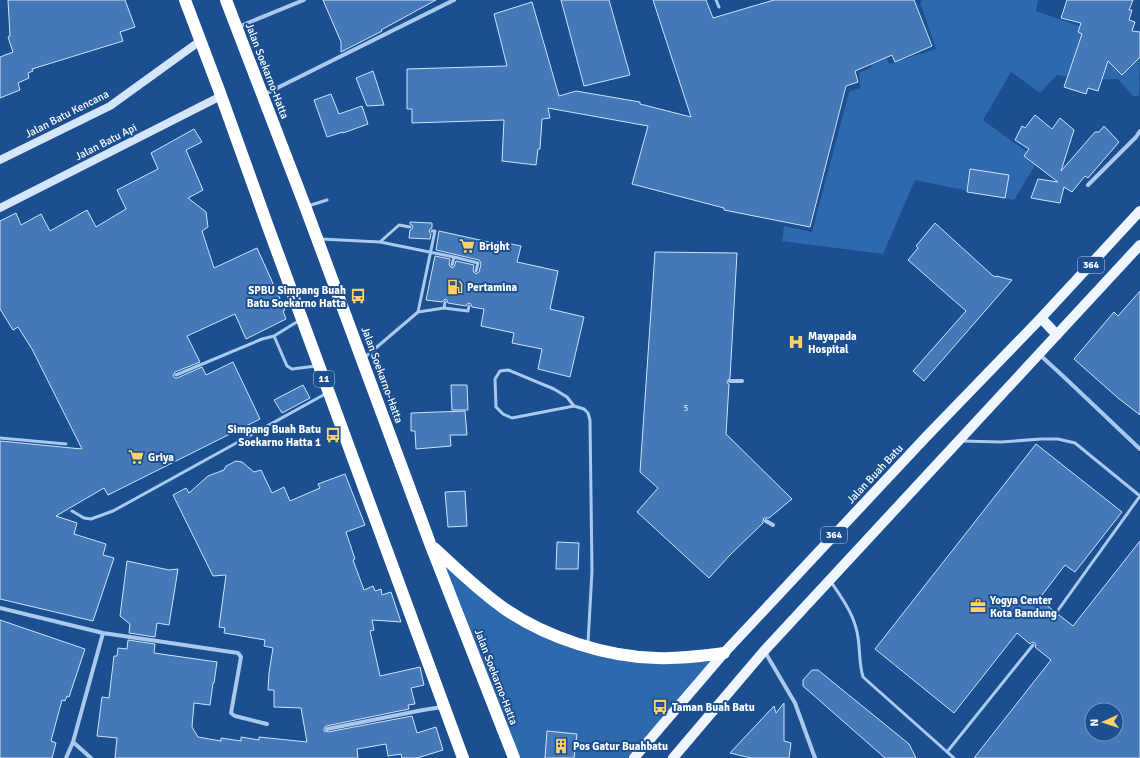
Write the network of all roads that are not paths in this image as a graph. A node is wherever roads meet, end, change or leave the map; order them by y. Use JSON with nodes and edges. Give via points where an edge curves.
{"nodes":[{"id":1,"x":185,"y":0,"type":"edge"},
{"id":2,"x":227,"y":0,"type":"edge"},
{"id":3,"x":304,"y":0,"type":"edge"},
{"id":4,"x":454,"y":0,"type":"edge"},
{"id":5,"x":716,"y":0,"type":"edge"},
{"id":6,"x":718,"y":7,"type":"dead end"},
{"id":7,"x":236,"y":28,"type":"junction"},
{"id":8,"x":200,"y":41,"type":"junction"},
{"id":9,"x":262,"y":95,"type":"junction"},
{"id":10,"x":221,"y":96,"type":"junction"},
{"id":11,"x":1140,"y":131,"type":"edge"},
{"id":12,"x":1136,"y":137,"type":"junction"},
{"id":13,"x":1140,"y":141,"type":"edge"},
{"id":14,"x":0,"y":160,"type":"edge"},
{"id":15,"x":1088,"y":185,"type":"dead end"},
{"id":16,"x":327,"y":200,"type":"dead end"},
{"id":17,"x":305,"y":206,"type":"junction"},
{"id":18,"x":0,"y":208,"type":"edge"},
{"id":19,"x":1140,"y":211,"type":"edge"},
{"id":20,"x":410,"y":227,"type":"dead end"},
{"id":21,"x":432,"y":231,"type":"dead end"},
{"id":22,"x":317,"y":238,"type":"junction"},
{"id":23,"x":380,"y":242,"type":"junction"},
{"id":24,"x":1140,"y":245,"type":"edge"},
{"id":25,"x":431,"y":252,"type":"junction"},
{"id":26,"x":454,"y":257,"type":"junction"},
{"id":27,"x":452,"y":265,"type":"dead end"},
{"id":28,"x":476,"y":271,"type":"dead end"},
{"id":29,"x":445,"y":302,"type":"dead end"},
{"id":30,"x":469,"y":306,"type":"dead end"},
{"id":31,"x":444,"y":308,"type":"junction"},
{"id":32,"x":418,"y":312,"type":"junction"},
{"id":33,"x":1041,"y":318,"type":"junction"},
{"id":34,"x":302,"y":319,"type":"junction"},
{"id":35,"x":1056,"y":335,"type":"junction"},
{"id":36,"x":274,"y":336,"type":"junction"},
{"id":37,"x":1038,"y":354,"type":"junction"},
{"id":38,"x":362,"y":359,"type":"junction"},
{"id":39,"x":320,"y":366,"type":"junction"},
{"id":40,"x":176,"y":374,"type":"dead end"},
{"id":41,"x":730,"y":381,"type":"dead end"},
{"id":42,"x":742,"y":381,"type":"dead end"},
{"id":43,"x":329,"y":392,"type":"junction"},
{"id":44,"x":574,"y":406,"type":"junction"},
{"id":45,"x":0,"y":438,"type":"edge"},
{"id":46,"x":959,"y":441,"type":"junction"},
{"id":47,"x":66,"y":444,"type":"dead end"},
{"id":48,"x":1140,"y":449,"type":"edge"},
{"id":49,"x":1140,"y":496,"type":"edge"},
{"id":50,"x":72,"y":511,"type":"dead end"},
{"id":51,"x":766,"y":521,"type":"dead end"},
{"id":52,"x":773,"y":525,"type":"dead end"},
{"id":53,"x":431,"y":546,"type":"junction"},
{"id":54,"x":830,"y":580,"type":"junction"},
{"id":55,"x":0,"y":608,"type":"edge"},
{"id":56,"x":1056,"y":613,"type":"dead end"},
{"id":57,"x":103,"y":633,"type":"junction"},
{"id":58,"x":1032,"y":646,"type":"dead end"},
{"id":59,"x":588,"y":647,"type":"junction"},
{"id":60,"x":764,"y":651,"type":"junction"},
{"id":61,"x":724,"y":653,"type":"junction"},
{"id":62,"x":444,"y":707,"type":"junction"},
{"id":63,"x":267,"y":724,"type":"dead end"},
{"id":64,"x":327,"y":729,"type":"dead end"},
{"id":65,"x":73,"y":742,"type":"junction"},
{"id":66,"x":947,"y":752,"type":"junction"},
{"id":67,"x":66,"y":758,"type":"edge"},
{"id":68,"x":91,"y":758,"type":"edge"},
{"id":69,"x":463,"y":758,"type":"edge"},
{"id":70,"x":514,"y":758,"type":"edge"},
{"id":71,"x":634,"y":758,"type":"edge"},
{"id":72,"x":673,"y":758,"type":"edge"},
{"id":73,"x":815,"y":758,"type":"edge"},
{"id":74,"x":954,"y":758,"type":"edge"}],
"edges":[{"from":1,"to":8,"type":"highway","number":"11"},
{"from":2,"to":7,"type":"highway","name":"Jalan Soekarno-Hatta"},
{"from":3,"to":7,"type":"street"},
{"from":4,"to":9,"type":"street"},
{"from":5,"to":6,"type":"lane"},
{"from":7,"to":9,"type":"highway","name":"Jalan Soekarno-Hatta"},
{"from":8,"to":10,"type":"highway","number":"11"},
{"from":8,"to":14,"type":"street","name":"Jalan Batu Kencana","via":[[110,106]]},
{"from":9,"to":17,"type":"highway","name":"Jalan Soekarno-Hatta"},
{"from":10,"to":18,"type":"street","name":"Jalan Batu Api"},
{"from":10,"to":34,"type":"highway","number":"11"},
{"from":11,"to":12,"type":"street"},
{"from":12,"to":13,"type":"street"},
{"from":12,"to":15,"type":"street"},
{"from":16,"to":17,"type":"lane"},
{"from":17,"to":22,"type":"highway","name":"Jalan Soekarno-Hatta"},
{"from":19,"to":33,"type":"main road","name":"Jalan Buah Batu","number":"364"},
{"from":20,"to":23,"type":"lane","via":[[399,225]]},
{"from":21,"to":25,"type":"lane","via":[[435,231]]},
{"from":22,"to":23,"type":"lane"},
{"from":22,"to":38,"type":"highway","name":"Jalan Soekarno-Hatta"},
{"from":23,"to":25,"type":"lane"},
{"from":24,"to":35,"type":"main road","number":"364"},
{"from":25,"to":26,"type":"lane"},
{"from":25,"to":32,"type":"lane"},
{"from":26,"to":27,"type":"lane"},
{"from":26,"to":28,"type":"lane","via":[[478,263]]},
{"from":29,"to":31,"type":"lane"},
{"from":30,"to":31,"type":"lane","via":[[468,311]]},
{"from":31,"to":32,"type":"lane"},
{"from":32,"to":38,"type":"lane"},
{"from":33,"to":35,"type":"main road"},
{"from":33,"to":61,"type":"main road","name":"Jalan Buah Batu","number":"364"},
{"from":34,"to":36,"type":"lane"},
{"from":34,"to":39,"type":"highway","number":"11"},
{"from":35,"to":37,"type":"main road","number":"364"},
{"from":36,"to":39,"type":"lane","via":[[290,369]]},
{"from":36,"to":40,"type":"lane"},
{"from":37,"to":46,"type":"main road","number":"364"},
{"from":37,"to":48,"type":"street"},
{"from":38,"to":53,"type":"highway","name":"Jalan Soekarno-Hatta"},
{"from":39,"to":43,"type":"highway","number":"11"},
{"from":41,"to":42,"type":"street"},
{"from":43,"to":50,"type":"lane","via":[[113,511],[91,519]]},
{"from":43,"to":62,"type":"highway","number":"11"},
{"from":44,"to":44,"type":"lane","via":[[512,418],[496,407],[495,379],[500,371],[508,370],[554,389],[567,397]]},
{"from":44,"to":59,"type":"lane","via":[[584,409],[590,420],[592,571]]},
{"from":45,"to":47,"type":"lane"},
{"from":46,"to":49,"type":"lane","via":[[1058,439],[1075,443]]},
{"from":46,"to":54,"type":"main road","number":"364"},
{"from":49,"to":56,"type":"lane"},
{"from":51,"to":52,"type":"street"},
{"from":53,"to":59,"type":"highway","via":[[483,593],[507,610],[559,638]]},
{"from":53,"to":70,"type":"highway","name":"Jalan Soekarno-Hatta"},
{"from":54,"to":60,"type":"main road","number":"364"},
{"from":54,"to":66,"type":"lane","via":[[856,627],[863,676]]},
{"from":55,"to":57,"type":"street"},
{"from":57,"to":63,"type":"street","via":[[238,653],[241,657],[231,713]]},
{"from":57,"to":65,"type":"street"},
{"from":58,"to":66,"type":"lane"},
{"from":59,"to":61,"type":"highway","via":[[622,655],[656,658],[690,658]]},
{"from":60,"to":72,"type":"main road","number":"364"},
{"from":60,"to":73,"type":"street","via":[[795,703]]},
{"from":61,"to":71,"type":"main road","name":"Jalan Buah Batu","number":"364"},
{"from":62,"to":64,"type":"street"},
{"from":62,"to":69,"type":"highway","number":"11"},
{"from":65,"to":67,"type":"street"},
{"from":65,"to":68,"type":"street"},
{"from":66,"to":74,"type":"lane"}]}
